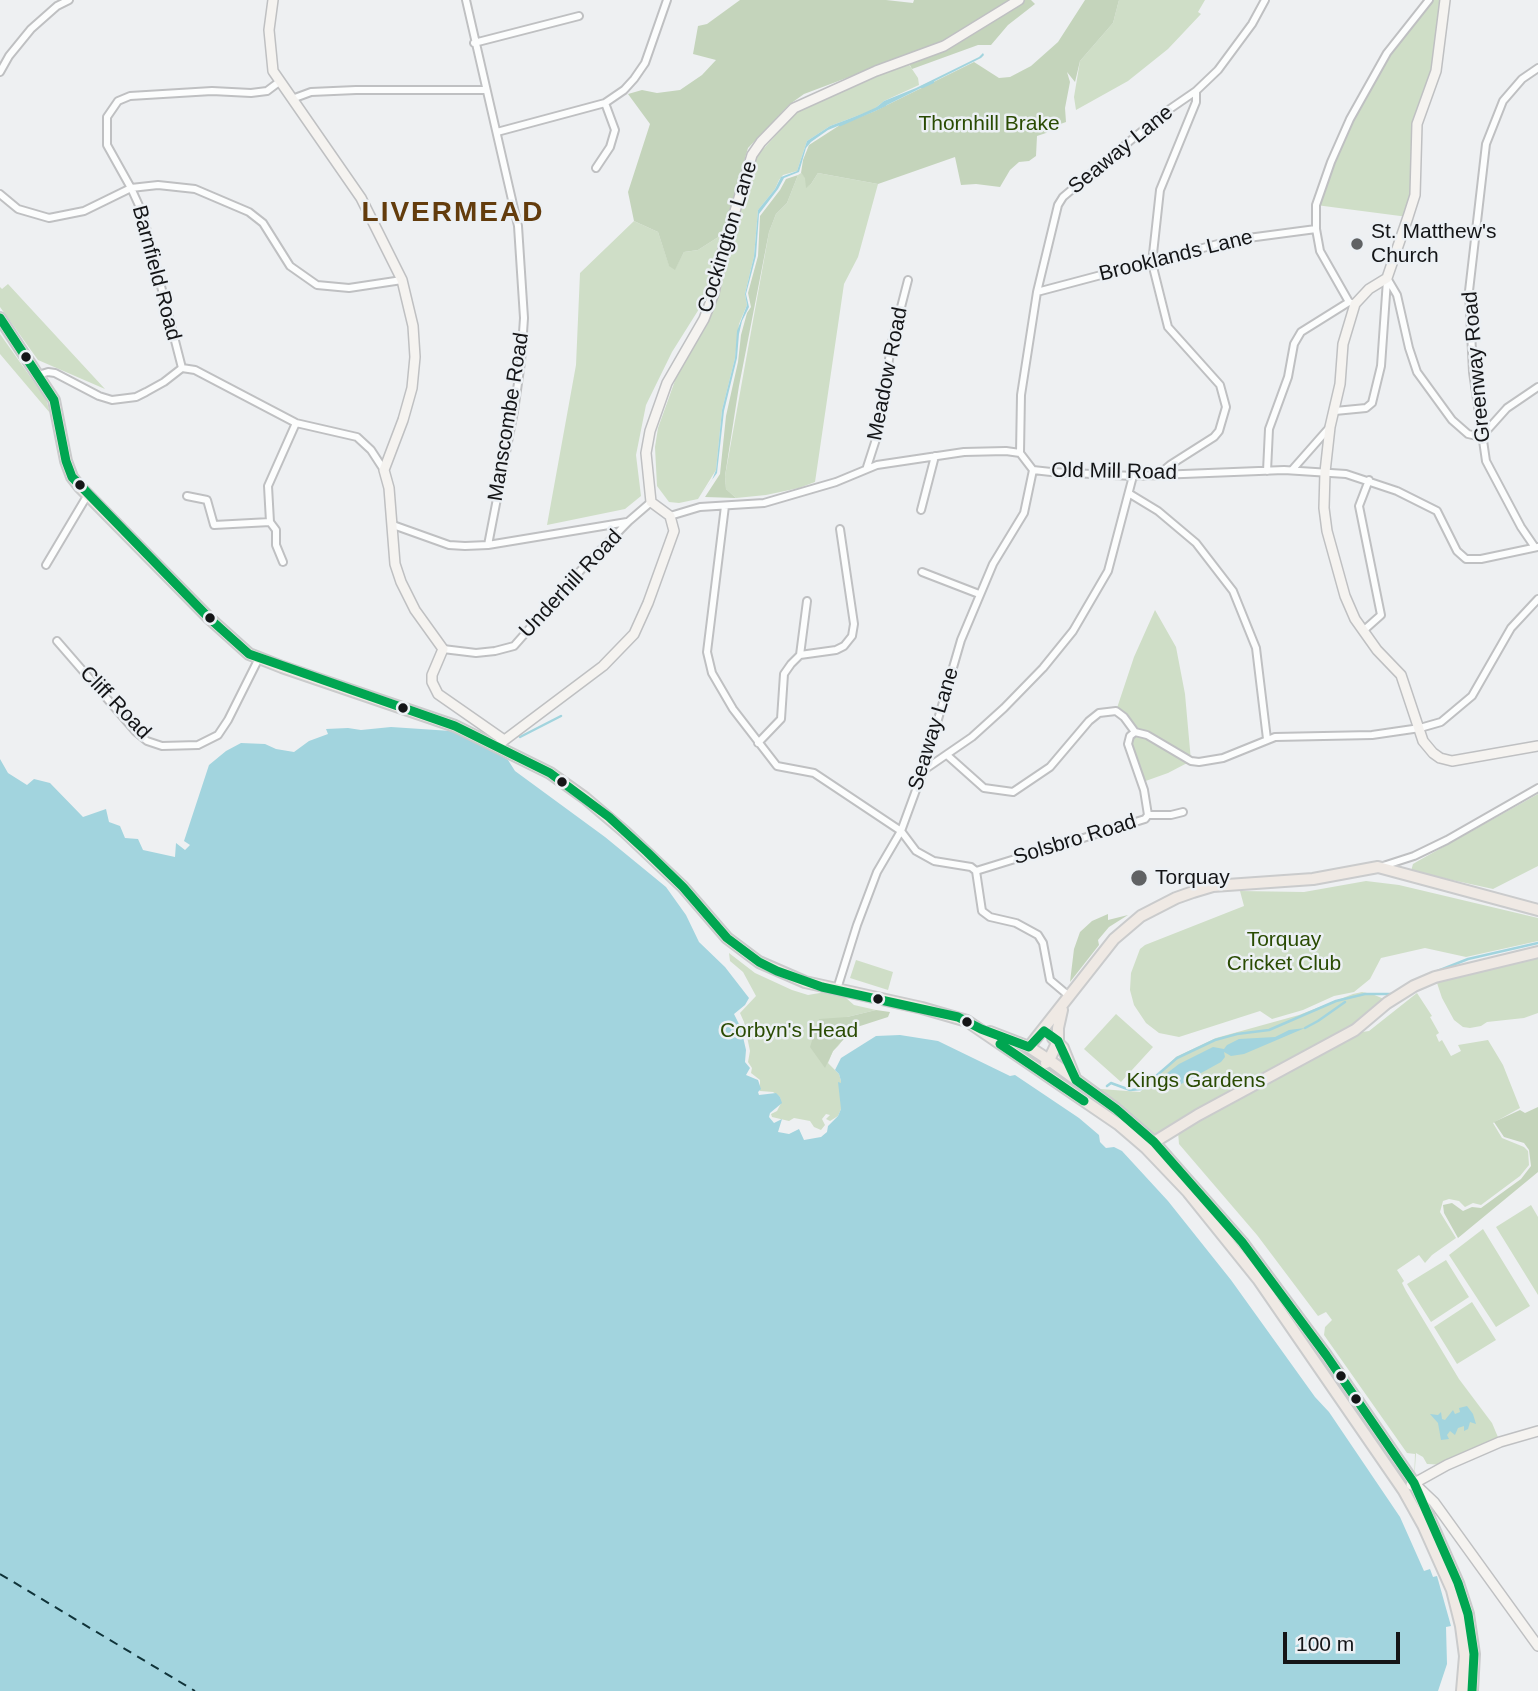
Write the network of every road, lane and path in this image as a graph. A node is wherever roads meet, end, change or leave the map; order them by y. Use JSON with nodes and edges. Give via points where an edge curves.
{"nodes":[{"id":1,"x":69,"y":0,"type":"edge"},
{"id":2,"x":273,"y":0,"type":"edge"},
{"id":3,"x":466,"y":0,"type":"edge"},
{"id":4,"x":667,"y":0,"type":"edge"},
{"id":5,"x":1019,"y":0,"type":"edge"},
{"id":6,"x":1265,"y":0,"type":"edge"},
{"id":7,"x":1429,"y":0,"type":"edge"},
{"id":8,"x":1446,"y":0,"type":"edge"},
{"id":9,"x":579,"y":16,"type":"dead end"},
{"id":10,"x":474,"y":43,"type":"junction"},
{"id":11,"x":1538,"y":68,"type":"edge"},
{"id":12,"x":0,"y":72,"type":"edge"},
{"id":13,"x":279,"y":82,"type":"junction"},
{"id":14,"x":485,"y":90,"type":"junction"},
{"id":15,"x":1196,"y":91,"type":"junction"},
{"id":16,"x":292,"y":99,"type":"junction"},
{"id":17,"x":604,"y":103,"type":"junction"},
{"id":18,"x":497,"y":132,"type":"junction"},
{"id":19,"x":596,"y":168,"type":"dead end"},
{"id":20,"x":131,"y":188,"type":"junction"},
{"id":21,"x":0,"y":194,"type":"edge"},
{"id":22,"x":1315,"y":229,"type":"junction"},
{"id":23,"x":1152,"y":263,"type":"junction"},
{"id":24,"x":1387,"y":278,"type":"junction"},
{"id":25,"x":402,"y":280,"type":"junction"},
{"id":26,"x":908,"y":280,"type":"dead end"},
{"id":27,"x":1037,"y":292,"type":"junction"},
{"id":28,"x":1352,"y":303,"type":"junction"},
{"id":29,"x":0,"y":318,"type":"edge"},
{"id":30,"x":182,"y":368,"type":"junction"},
{"id":31,"x":38,"y":375,"type":"junction"},
{"id":32,"x":1538,"y":387,"type":"edge"},
{"id":33,"x":1335,"y":411,"type":"junction"},
{"id":34,"x":296,"y":423,"type":"junction"},
{"id":35,"x":1330,"y":427,"type":"junction"},
{"id":36,"x":1481,"y":437,"type":"junction"},
{"id":37,"x":1020,"y":453,"type":"junction"},
{"id":38,"x":935,"y":456,"type":"junction"},
{"id":39,"x":867,"y":467,"type":"junction"},
{"id":40,"x":384,"y":470,"type":"junction"},
{"id":41,"x":1033,"y":470,"type":"junction"},
{"id":42,"x":1292,"y":470,"type":"junction"},
{"id":43,"x":1267,"y":471,"type":"junction"},
{"id":44,"x":1325,"y":472,"type":"junction"},
{"id":45,"x":1133,"y":476,"type":"junction"},
{"id":46,"x":1157,"y":476,"type":"junction"},
{"id":47,"x":1369,"y":480,"type":"junction"},
{"id":48,"x":1130,"y":494,"type":"junction"},
{"id":49,"x":87,"y":496,"type":"junction"},
{"id":50,"x":187,"y":496,"type":"dead end"},
{"id":51,"x":651,"y":502,"type":"junction"},
{"id":52,"x":725,"y":506,"type":"junction"},
{"id":53,"x":920,"y":510,"type":"dead end"},
{"id":54,"x":670,"y":516,"type":"junction"},
{"id":55,"x":270,"y":522,"type":"junction"},
{"id":56,"x":629,"y":522,"type":"junction"},
{"id":57,"x":393,"y":525,"type":"junction"},
{"id":58,"x":840,"y":529,"type":"dead end"},
{"id":59,"x":488,"y":545,"type":"junction"},
{"id":60,"x":1536,"y":546,"type":"edge"},
{"id":61,"x":283,"y":562,"type":"dead end"},
{"id":62,"x":46,"y":565,"type":"dead end"},
{"id":63,"x":922,"y":572,"type":"dead end"},
{"id":64,"x":979,"y":594,"type":"junction"},
{"id":65,"x":1538,"y":599,"type":"edge"},
{"id":66,"x":807,"y":601,"type":"dead end"},
{"id":67,"x":804,"y":620,"type":"junction"},
{"id":68,"x":813,"y":622,"type":"dead end"},
{"id":69,"x":1363,"y":631,"type":"junction"},
{"id":70,"x":57,"y":641,"type":"dead end"},
{"id":71,"x":442,"y":653,"type":"junction"},
{"id":72,"x":800,"y":655,"type":"junction"},
{"id":73,"x":259,"y":658,"type":"junction"},
{"id":74,"x":1420,"y":728,"type":"junction"},
{"id":75,"x":1135,"y":732,"type":"junction"},
{"id":76,"x":1268,"y":739,"type":"junction"},
{"id":77,"x":501,"y":743,"type":"junction"},
{"id":78,"x":758,"y":743,"type":"junction"},
{"id":79,"x":1538,"y":746,"type":"edge"},
{"id":80,"x":947,"y":755,"type":"junction"},
{"id":81,"x":923,"y":771,"type":"junction"},
{"id":82,"x":1538,"y":788,"type":"edge"},
{"id":83,"x":1183,"y":812,"type":"dead end"},
{"id":84,"x":1148,"y":815,"type":"junction"},
{"id":85,"x":901,"y":831,"type":"junction"},
{"id":86,"x":1414,"y":856,"type":"junction"},
{"id":87,"x":1378,"y":867,"type":"junction"},
{"id":88,"x":976,"y":871,"type":"junction"},
{"id":89,"x":1404,"y":875,"type":"junction"},
{"id":90,"x":1538,"y":910,"type":"edge"},
{"id":91,"x":1538,"y":952,"type":"edge"},
{"id":92,"x":837,"y":990,"type":"junction"},
{"id":93,"x":1068,"y":998,"type":"junction"},
{"id":94,"x":981,"y":1029,"type":"junction"},
{"id":95,"x":1044,"y":1031,"type":"junction"},
{"id":96,"x":1058,"y":1041,"type":"junction"},
{"id":97,"x":1029,"y":1047,"type":"junction"},
{"id":98,"x":1049,"y":1060,"type":"junction"},
{"id":99,"x":1038,"y":1069,"type":"junction"},
{"id":100,"x":1076,"y":1080,"type":"junction"},
{"id":101,"x":1150,"y":1145,"type":"junction"},
{"id":102,"x":1538,"y":1432,"type":"edge"},
{"id":103,"x":1414,"y":1483,"type":"junction"},
{"id":104,"x":1405,"y":1491,"type":"junction"},
{"id":105,"x":1538,"y":1646,"type":"edge"},
{"id":106,"x":1462,"y":1691,"type":"edge"},
{"id":107,"x":1472,"y":1691,"type":"edge"}],
"edges":[{"from":1,"to":12,"type":"street","via":[[31,29]]},
{"from":2,"to":13,"type":"street","via":[[270,58]]},
{"from":3,"to":10,"type":"street","name":"Manscombe Road"},
{"from":4,"to":17,"type":"street","via":[[645,63],[624,90]]},
{"from":5,"to":51,"type":"street","name":"Cockington Lane","via":[[944,46],[803,103],[761,142],[752,155],[704,320],[679,358],[656,410],[646,453]]},
{"from":6,"to":15,"type":"street","name":"Seaway Lane","via":[[1218,70]]},
{"from":7,"to":22,"type":"street","via":[[1387,53],[1350,119],[1316,205]]},
{"from":8,"to":24,"type":"street","via":[[1436,71],[1417,124],[1415,195]]},
{"from":9,"to":10,"type":"street"},
{"from":10,"to":14,"type":"street","name":"Manscombe Road"},
{"from":11,"to":36,"type":"street","name":"Greenway Road","via":[[1503,101],[1486,144],[1469,290]]},
{"from":13,"to":16,"type":"street"},
{"from":13,"to":20,"type":"street","name":"Barnfield Road","via":[[267,91],[251,93],[130,96],[118,101],[107,117],[107,145]]},
{"from":14,"to":16,"type":"street","via":[[311,92]]},
{"from":14,"to":18,"type":"street","name":"Manscombe Road"},
{"from":15,"to":23,"type":"street","via":[[1196,102],[1160,190]]},
{"from":15,"to":27,"type":"street","name":"Seaway Lane","via":[[1063,197]]},
{"from":16,"to":25,"type":"street","via":[[361,198]]},
{"from":17,"to":18,"type":"street"},
{"from":17,"to":19,"type":"street","via":[[614,130],[610,147]]},
{"from":18,"to":59,"type":"street","name":"Manscombe Road","via":[[518,226],[524,318],[514,411]]},
{"from":20,"to":21,"type":"street","via":[[84,211],[49,218],[18,209]]},
{"from":20,"to":25,"type":"street","via":[[195,189],[243,209],[262,223],[290,266],[317,285],[349,289]]},
{"from":20,"to":30,"type":"street","name":"Barnfield Road","via":[[142,212]]},
{"from":22,"to":23,"type":"street","name":"Brooklands Lane","via":[[1233,240]]},
{"from":22,"to":28,"type":"street","via":[[1320,251]]},
{"from":23,"to":27,"type":"street","name":"Brooklands Lane"},
{"from":23,"to":46,"type":"street","via":[[1168,327],[1220,385],[1226,407],[1220,431]]},
{"from":24,"to":28,"type":"street"},
{"from":24,"to":33,"type":"street","via":[[1381,366],[1372,403],[1366,408]]},
{"from":24,"to":36,"type":"street","via":[[1397,295],[1409,348],[1424,384],[1452,421],[1468,434]]},
{"from":25,"to":40,"type":"street","via":[[415,357],[412,388]]},
{"from":26,"to":39,"type":"street","name":"Meadow Road"},
{"from":27,"to":37,"type":"street","name":"Seaway Lane","via":[[1021,395]]},
{"from":28,"to":33,"type":"street"},
{"from":28,"to":43,"type":"street","via":[[1301,332],[1294,344],[1288,377],[1269,429]]},
{"from":29,"to":31,"type":"main road"},
{"from":30,"to":31,"type":"street","via":[[146,392],[121,400],[99,396],[55,373]]},
{"from":30,"to":34,"type":"street","via":[[195,370]]},
{"from":31,"to":49,"type":"main road","via":[[54,400],[72,477]]},
{"from":32,"to":36,"type":"street","via":[[1507,408]]},
{"from":33,"to":35,"type":"street"},
{"from":34,"to":40,"type":"street","via":[[357,437]]},
{"from":34,"to":55,"type":"street","via":[[268,486]]},
{"from":35,"to":42,"type":"street"},
{"from":35,"to":44,"type":"street"},
{"from":36,"to":60,"type":"street","name":"Greenway Road","via":[[1486,461]]},
{"from":37,"to":38,"type":"street"},
{"from":37,"to":41,"type":"street","name":"Old Mill Road"},
{"from":38,"to":39,"type":"street"},
{"from":38,"to":53,"type":"street"},
{"from":39,"to":52,"type":"street","via":[[793,496]]},
{"from":40,"to":57,"type":"street"},
{"from":41,"to":45,"type":"street","name":"Old Mill Road"},
{"from":41,"to":64,"type":"street","name":"Seaway Lane","via":[[1024,513]]},
{"from":42,"to":43,"type":"street","name":"Old Mill Road"},
{"from":42,"to":44,"type":"street","name":"Old Mill Road"},
{"from":43,"to":46,"type":"street","name":"Old Mill Road"},
{"from":44,"to":47,"type":"street","name":"Old Mill Road"},
{"from":44,"to":69,"type":"street","via":[[1324,508],[1332,555]]},
{"from":45,"to":46,"type":"street","name":"Old Mill Road"},
{"from":45,"to":48,"type":"street"},
{"from":47,"to":60,"type":"street","name":"Old Mill Road","via":[[1437,511],[1457,551],[1466,558],[1489,558]]},
{"from":47,"to":69,"type":"street","via":[[1359,506],[1381,615]]},
{"from":48,"to":76,"type":"street","via":[[1196,543],[1233,591],[1256,648]]},
{"from":48,"to":80,"type":"street","via":[[1108,571],[1073,631],[1025,688]]},
{"from":49,"to":62,"type":"street"},
{"from":49,"to":73,"type":"main road","via":[[209,618]]},
{"from":50,"to":55,"type":"street","via":[[207,500],[214,525]]},
{"from":51,"to":54,"type":"street"},
{"from":51,"to":56,"type":"street","name":"Underhill Road"},
{"from":52,"to":54,"type":"street"},
{"from":52,"to":78,"type":"street","via":[[707,652],[712,673]]},
{"from":54,"to":77,"type":"street","via":[[672,538],[634,634],[597,671]]},
{"from":55,"to":61,"type":"street"},
{"from":56,"to":59,"type":"street"},
{"from":56,"to":71,"type":"street","name":"Underhill Road","via":[[514,646],[495,652]]},
{"from":57,"to":59,"type":"street","via":[[449,545]]},
{"from":57,"to":71,"type":"street","via":[[401,582]]},
{"from":58,"to":72,"type":"street","via":[[852,636],[836,650]]},
{"from":63,"to":64,"type":"street"},
{"from":64,"to":81,"type":"street","name":"Seaway Lane","via":[[953,664]]},
{"from":65,"to":74,"type":"street","via":[[1511,628],[1472,696],[1441,722]]},
{"from":66,"to":67,"type":"street"},
{"from":67,"to":68,"type":"street"},
{"from":67,"to":72,"type":"street"},
{"from":69,"to":74,"type":"street","via":[[1401,675]]},
{"from":70,"to":73,"type":"street","name":"Cliff Road","via":[[136,732],[162,746],[198,745],[218,735]]},
{"from":71,"to":77,"type":"street","via":[[432,675],[438,694]]},
{"from":72,"to":78,"type":"street","via":[[784,674],[781,719]]},
{"from":73,"to":77,"type":"main road"},
{"from":74,"to":76,"type":"street","via":[[1372,735]]},
{"from":74,"to":79,"type":"street","via":[[1423,741],[1440,758],[1462,760]]},
{"from":75,"to":76,"type":"street","via":[[1199,762],[1223,758]]},
{"from":75,"to":80,"type":"street","via":[[1116,711],[1099,713],[1050,768],[1013,792],[984,788]]},
{"from":75,"to":84,"type":"street","name":"Solsbro Road","via":[[1128,744]]},
{"from":77,"to":92,"type":"main road","via":[[609,817],[677,880],[743,951],[788,976]]},
{"from":78,"to":85,"type":"street","via":[[777,766],[814,773]]},
{"from":80,"to":81,"type":"street"},
{"from":81,"to":85,"type":"street","name":"Seaway Lane"},
{"from":82,"to":86,"type":"street"},
{"from":83,"to":84,"type":"street"},
{"from":84,"to":88,"type":"street","name":"Solsbro Road"},
{"from":85,"to":88,"type":"street","via":[[916,851],[934,861]]},
{"from":85,"to":92,"type":"street","name":"Seaway Lane","via":[[877,872]]},
{"from":86,"to":87,"type":"street"},
{"from":86,"to":89,"type":"street","via":[[1406,863]]},
{"from":87,"to":89,"type":"main road"},
{"from":87,"to":93,"type":"main road","via":[[1313,879],[1213,886],[1175,898],[1123,931]]},
{"from":88,"to":93,"type":"street","via":[[982,911],[1038,935],[1050,980]]},
{"from":89,"to":90,"type":"main road"},
{"from":91,"to":101,"type":"main road","via":[[1414,986],[1356,1030]]},
{"from":92,"to":94,"type":"main road","via":[[953,1016]]},
{"from":93,"to":95,"type":"main road"},
{"from":93,"to":96,"type":"main road"},
{"from":94,"to":97,"type":"main road"},
{"from":94,"to":99,"type":"main road"},
{"from":95,"to":96,"type":"main road"},
{"from":95,"to":97,"type":"main road"},
{"from":96,"to":98,"type":"main road"},
{"from":96,"to":100,"type":"main road"},
{"from":97,"to":98,"type":"main road"},
{"from":97,"to":99,"type":"main road"},
{"from":98,"to":99,"type":"main road"},
{"from":98,"to":100,"type":"main road"},
{"from":99,"to":101,"type":"main road"},
{"from":100,"to":101,"type":"main road","via":[[1116,1109]]},
{"from":101,"to":103,"type":"main road","via":[[1242,1242]]},
{"from":101,"to":104,"type":"main road","via":[[1258,1279]]},
{"from":102,"to":103,"type":"street","via":[[1500,1442]]},
{"from":103,"to":104,"type":"street"},
{"from":103,"to":105,"type":"street","via":[[1434,1502]]},
{"from":103,"to":107,"type":"main road","via":[[1468,1614]]},
{"from":104,"to":106,"type":"main road","via":[[1452,1590],[1464,1647]]}]}
